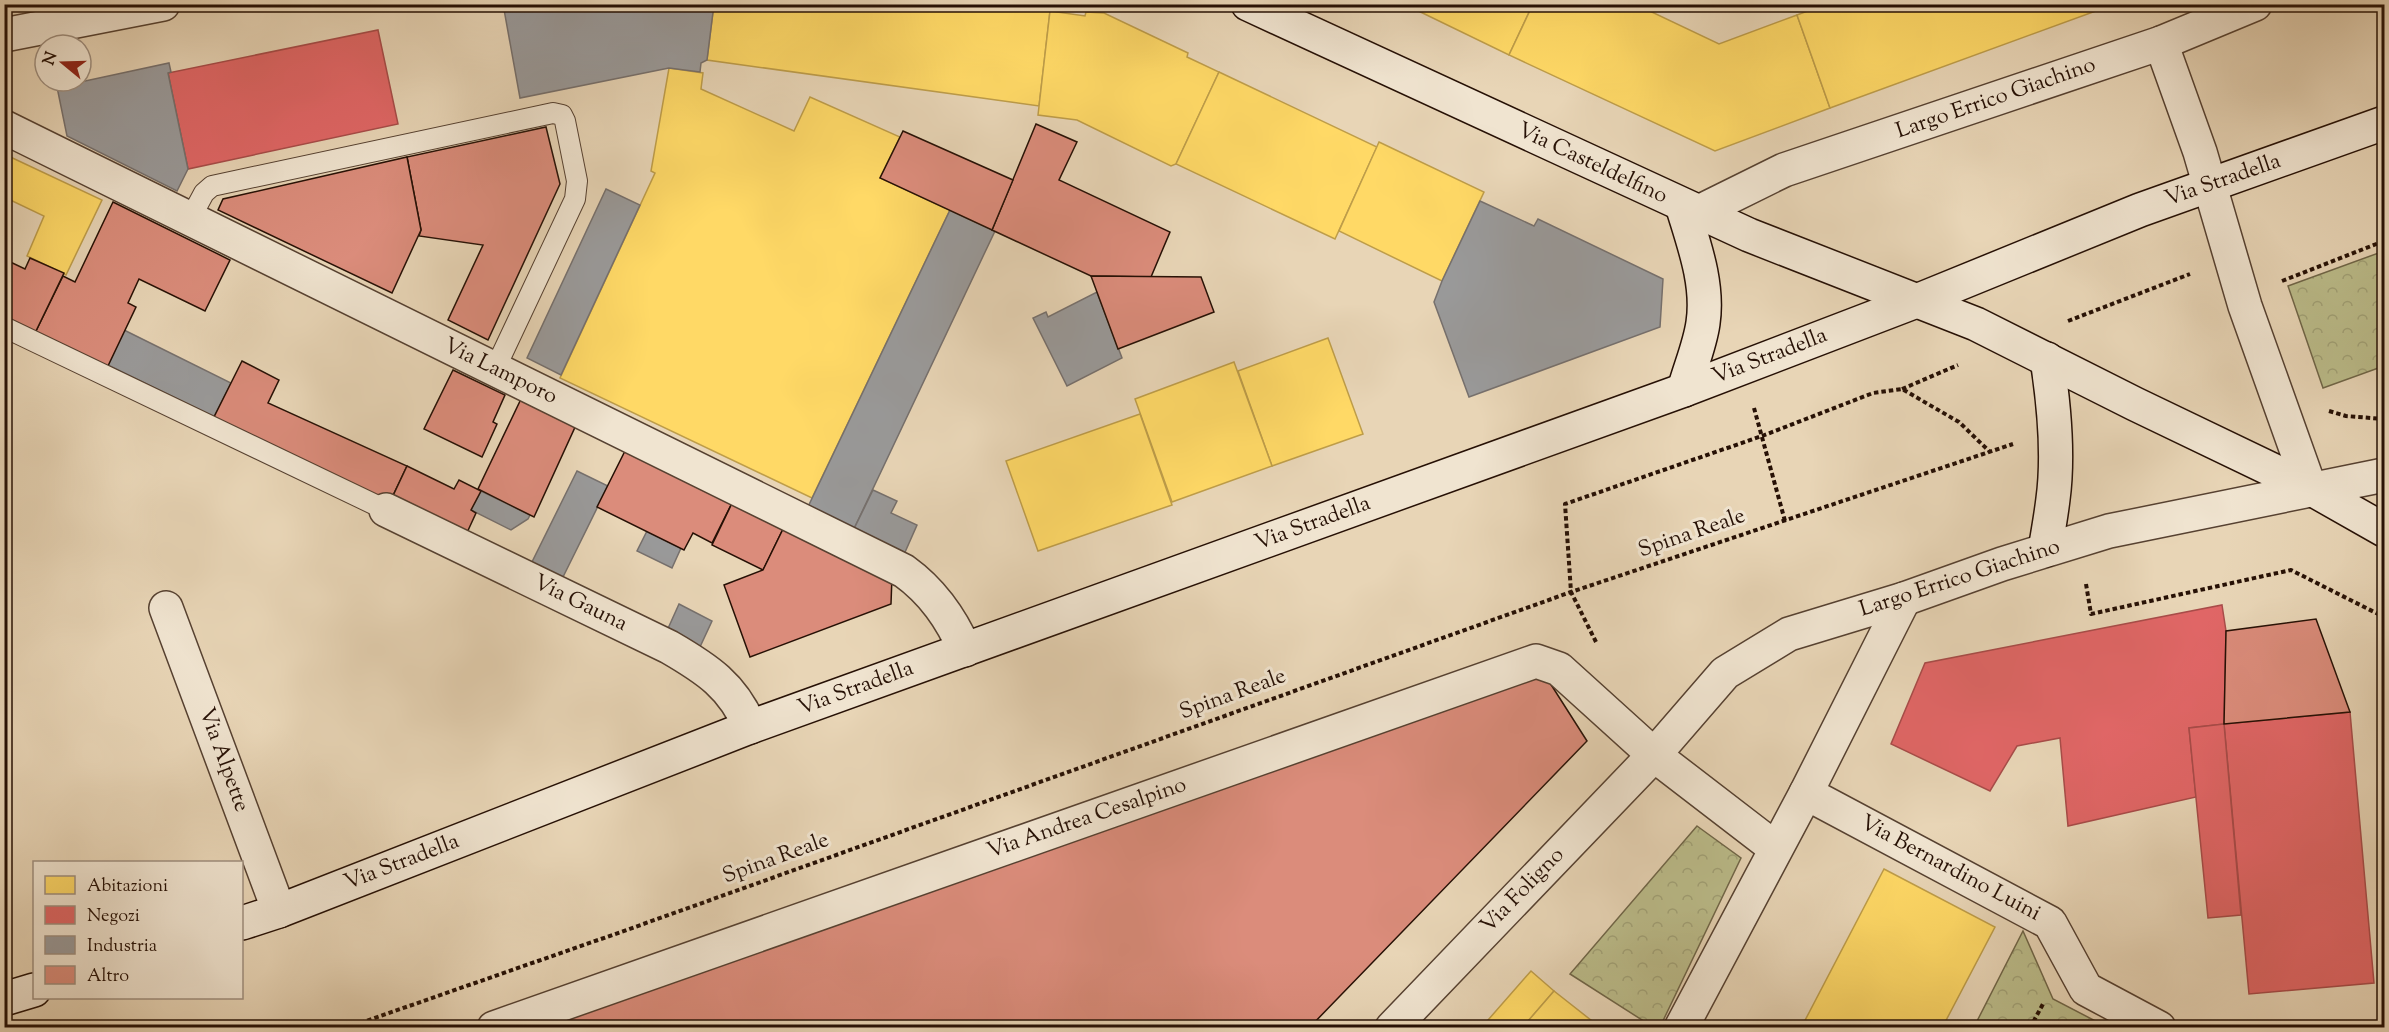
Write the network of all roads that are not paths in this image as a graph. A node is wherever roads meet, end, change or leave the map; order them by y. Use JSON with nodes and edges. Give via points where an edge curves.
{"nodes":[{"id":1,"x":163,"y":4,"type":"edge"},
{"id":2,"x":2255,"y":4,"type":"edge"},
{"id":3,"x":1259,"y":8,"type":"edge"},
{"id":4,"x":4,"y":35,"type":"edge"},
{"id":5,"x":2161,"y":43,"type":"junction"},
{"id":6,"x":2385,"y":123,"type":"edge"},
{"id":7,"x":4,"y":127,"type":"edge"},
{"id":8,"x":2209,"y":187,"type":"junction"},
{"id":9,"x":1691,"y":208,"type":"junction"},
{"id":10,"x":190,"y":219,"type":"junction"},
{"id":11,"x":1919,"y":300,"type":"junction"},
{"id":12,"x":4,"y":327,"type":"edge"},
{"id":13,"x":2047,"y":359,"type":"junction"},
{"id":14,"x":495,"y":369,"type":"junction"},
{"id":15,"x":1684,"y":390,"type":"junction"},
{"id":16,"x":2385,"y":475,"type":"edge"},
{"id":17,"x":2310,"y":488,"type":"junction"},
{"id":18,"x":386,"y":510,"type":"joint"},
{"id":19,"x":2385,"y":530,"type":"edge"},
{"id":20,"x":2045,"y":550,"type":"junction"},
{"id":21,"x":1904,"y":599,"type":"junction"},
{"id":22,"x":166,"y":608,"type":"dead end"},
{"id":23,"x":965,"y":650,"type":"junction"},
{"id":24,"x":750,"y":728,"type":"junction"},
{"id":25,"x":1654,"y":755,"type":"junction"},
{"id":26,"x":1806,"y":793,"type":"junction"},
{"id":27,"x":1775,"y":848,"type":"junction"},
{"id":28,"x":279,"y":911,"type":"junction"},
{"id":29,"x":243,"y":923,"type":"edge"},
{"id":30,"x":33,"y":990,"type":"edge"},
{"id":31,"x":4,"y":999,"type":"edge"},
{"id":32,"x":494,"y":1028,"type":"edge"},
{"id":33,"x":1392,"y":1028,"type":"edge"},
{"id":34,"x":1681,"y":1028,"type":"edge"},
{"id":35,"x":2159,"y":1028,"type":"edge"}],
"edges":[{"from":1,"to":4,"type":"street"},
{"from":2,"to":5,"type":"street","name":"Largo Errico Giachino"},
{"from":3,"to":9,"type":"street","name":"Via Casteldelfino"},
{"from":5,"to":8,"type":"street"},
{"from":5,"to":9,"type":"street","name":"Largo Errico Giachino","via":[[1784,170]]},
{"from":6,"to":8,"type":"street","name":"Via Stradella"},
{"from":7,"to":10,"type":"street","name":"Via Lamporo"},
{"from":8,"to":11,"type":"street","name":"Via Stradella","via":[[2140,210]]},
{"from":8,"to":17,"type":"street","via":[[2245,306]]},
{"from":9,"to":11,"type":"street","name":"Via Casteldelfino","via":[[1749,235]]},
{"from":9,"to":15,"type":"street","via":[[1704,301],[1701,335]]},
{"from":10,"to":14,"type":"street","name":"Via Lamporo"},
{"from":10,"to":14,"type":"lane","via":[[212,186],[554,113],[562,115],[577,181],[575,200]]},
{"from":11,"to":13,"type":"street"},
{"from":11,"to":15,"type":"street","name":"Via Stradella"},
{"from":12,"to":18,"type":"lane"},
{"from":13,"to":17,"type":"street"},
{"from":13,"to":20,"type":"street","via":[[2052,388],[2054,498]]},
{"from":14,"to":23,"type":"street","name":"Via Lamporo","via":[[904,571],[937,601]]},
{"from":15,"to":23,"type":"street","name":"Via Stradella"},
{"from":16,"to":17,"type":"street","name":"Largo Errico Giachino"},
{"from":17,"to":19,"type":"street"},
{"from":17,"to":20,"type":"street","name":"Largo Errico Giachino"},
{"from":18,"to":24,"type":"street","name":"Via Gauna","via":[[694,661],[727,688],[742,706]]},
{"from":20,"to":21,"type":"street","name":"Largo Errico Giachino"},
{"from":21,"to":25,"type":"street","name":"Largo Errico Giachino","via":[[1789,634],[1725,673]]},
{"from":21,"to":26,"type":"street"},
{"from":22,"to":28,"type":"street","name":"Via Alpette"},
{"from":23,"to":24,"type":"street","name":"Via Stradella"},
{"from":24,"to":28,"type":"street","name":"Via Stradella"},
{"from":25,"to":27,"type":"street","name":"Via Andrea Cesalpino"},
{"from":25,"to":32,"type":"street","name":"Via Andrea Cesalpino","via":[[1559,669],[1536,661]]},
{"from":25,"to":33,"type":"street","name":"Via Foligno"},
{"from":26,"to":27,"type":"street"},
{"from":26,"to":35,"type":"street","name":"Via Bernardino Luini","via":[[2050,923],[2086,989]]},
{"from":27,"to":34,"type":"street"},
{"from":28,"to":29,"type":"street","name":"Via Stradella"},
{"from":30,"to":31,"type":"street"}]}
